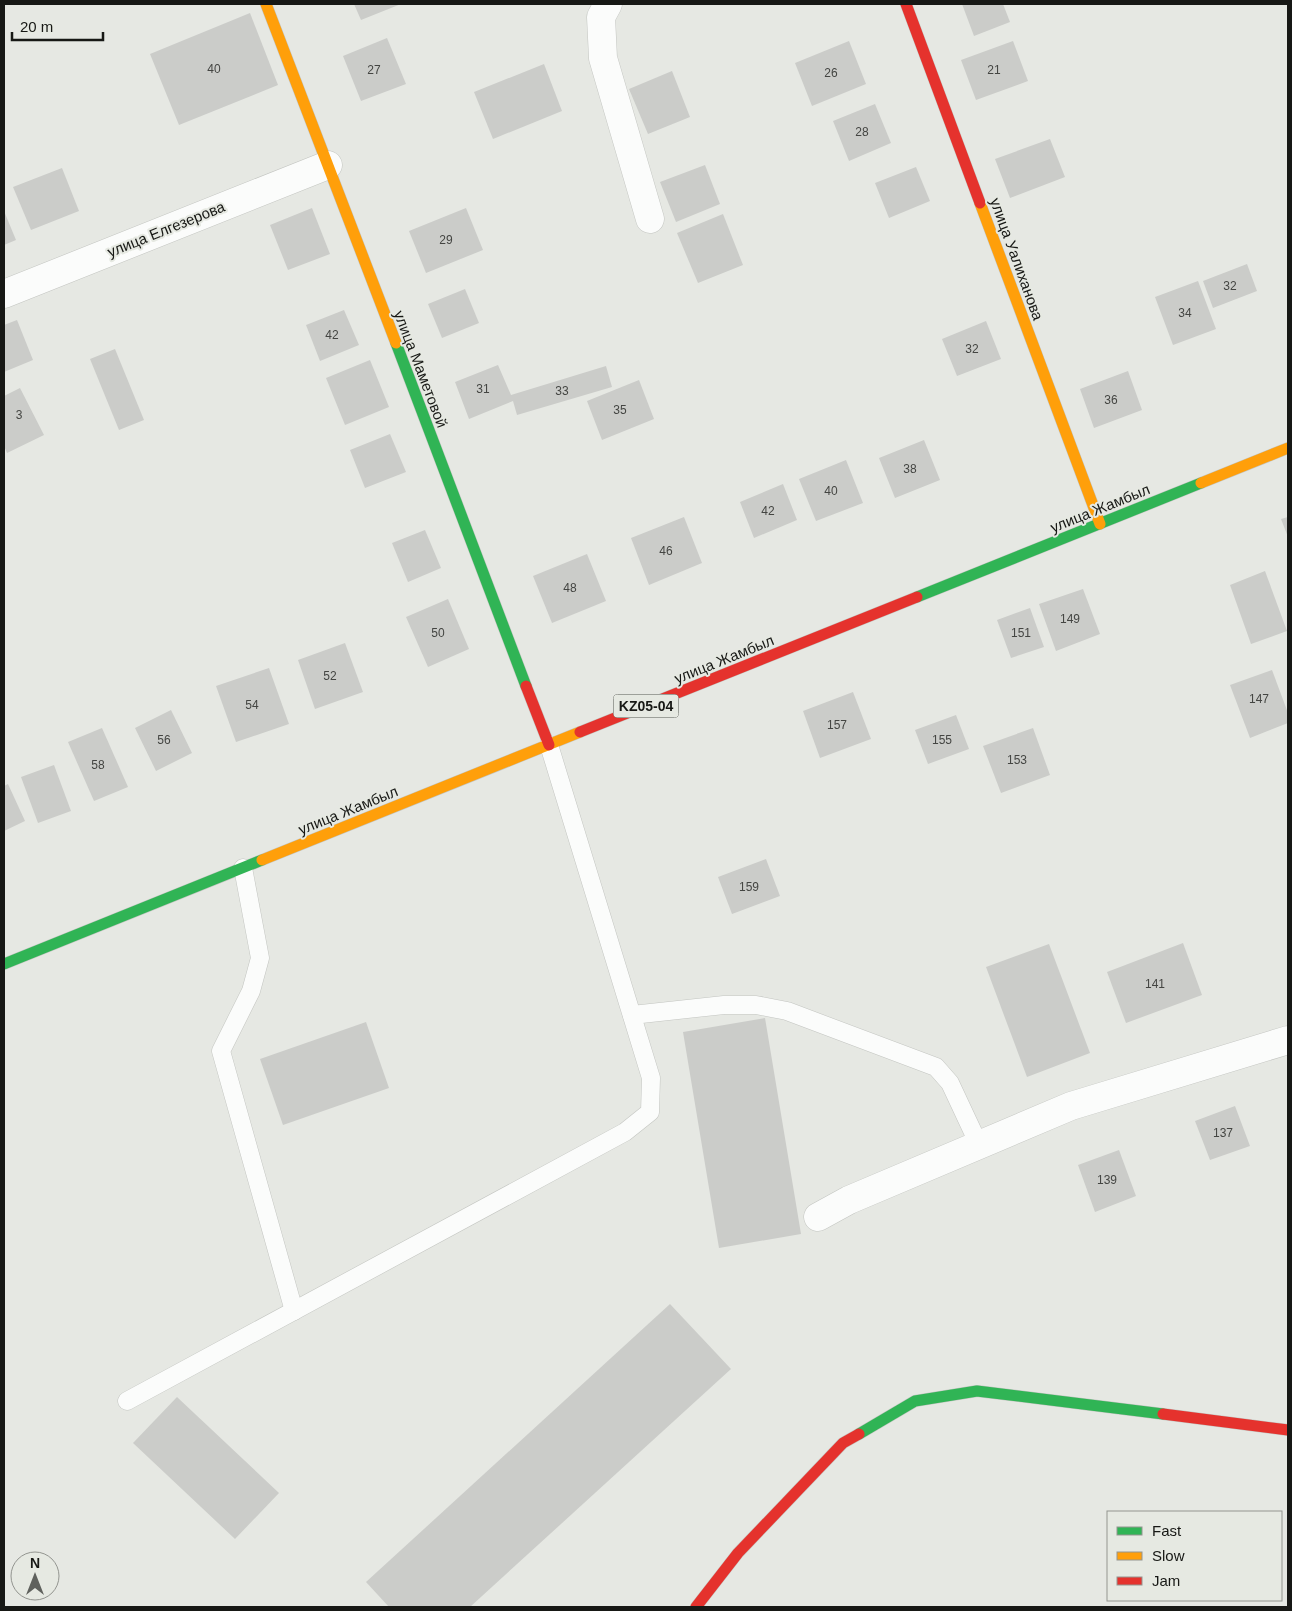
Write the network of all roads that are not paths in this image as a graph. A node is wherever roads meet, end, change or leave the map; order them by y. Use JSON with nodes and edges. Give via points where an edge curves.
{"nodes":[{"id":1,"x":266,"y":4,"type":"edge"},
{"id":2,"x":608,"y":4,"type":"edge"},
{"id":3,"x":906,"y":4,"type":"edge"},
{"id":4,"x":328,"y":165,"type":"junction"},
{"id":5,"x":650,"y":219,"type":"dead end"},
{"id":6,"x":4,"y":294,"type":"edge"},
{"id":7,"x":1288,"y":448,"type":"edge"},
{"id":8,"x":1100,"y":524,"type":"junction"},
{"id":9,"x":549,"y":745,"type":"junction"},
{"id":10,"x":243,"y":868,"type":"junction"},
{"id":11,"x":4,"y":964,"type":"edge"},
{"id":12,"x":632,"y":1015,"type":"junction"},
{"id":13,"x":1288,"y":1040,"type":"edge"},
{"id":14,"x":979,"y":1145,"type":"junction"},
{"id":15,"x":818,"y":1217,"type":"dead end"},
{"id":16,"x":294,"y":1311,"type":"junction"},
{"id":17,"x":127,"y":1401,"type":"dead end"},
{"id":18,"x":1288,"y":1430,"type":"edge"},
{"id":19,"x":696,"y":1607,"type":"edge"}],
"edges":[{"from":1,"to":4,"type":"street","name":"улица Маметовой"},
{"from":2,"to":5,"type":"street","via":[[601,17],[603,58]]},
{"from":3,"to":8,"type":"street","name":"улица Уалиханова"},
{"from":4,"to":6,"type":"street","name":"улица Елгезерова"},
{"from":4,"to":9,"type":"street","name":"улица Маметовой"},
{"from":7,"to":8,"type":"street","name":"улица Жамбыл","number":"KZ05-04"},
{"from":8,"to":9,"type":"street","name":"улица Жамбыл","number":"KZ05-04"},
{"from":9,"to":10,"type":"street","name":"улица Жамбыл","number":"KZ05-04"},
{"from":9,"to":12,"type":"lane"},
{"from":10,"to":11,"type":"street","name":"улица Жамбыл","number":"KZ05-04"},
{"from":10,"to":16,"type":"lane","via":[[260,958],[251,991],[221,1051]]},
{"from":12,"to":14,"type":"lane","via":[[756,1004],[787,1011],[936,1067],[950,1083]]},
{"from":12,"to":16,"type":"lane","via":[[651,1078],[650,1112],[625,1132]]},
{"from":13,"to":14,"type":"street","via":[[1070,1106]]},
{"from":14,"to":15,"type":"street","via":[[849,1200]]},
{"from":16,"to":17,"type":"lane"},
{"from":18,"to":19,"type":"street","via":[[977,1391],[915,1401],[843,1443],[738,1553]]}]}
